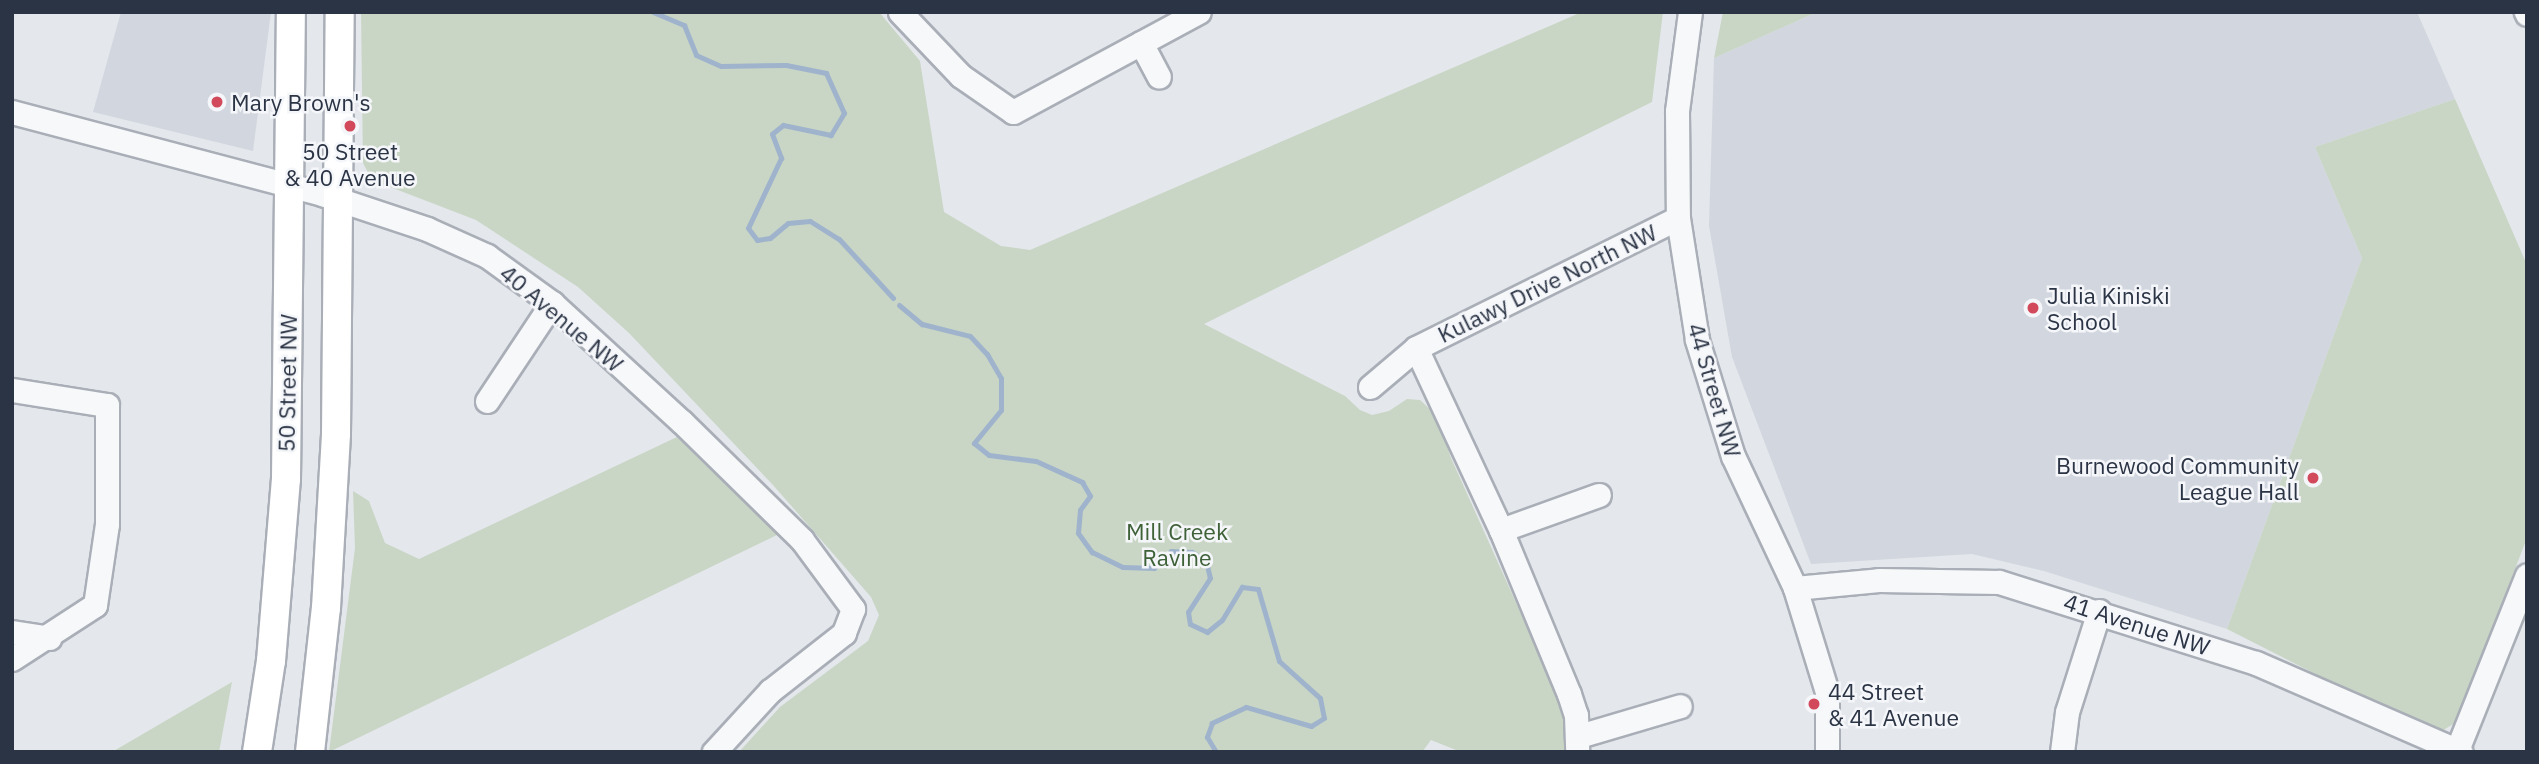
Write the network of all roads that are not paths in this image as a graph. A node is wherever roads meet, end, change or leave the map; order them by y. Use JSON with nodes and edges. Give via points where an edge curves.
{"nodes":[{"id":1,"x":291,"y":12,"type":"edge"},
{"id":2,"x":340,"y":12,"type":"edge"},
{"id":3,"x":900,"y":12,"type":"edge"},
{"id":4,"x":1199,"y":12,"type":"edge"},
{"id":5,"x":1690,"y":12,"type":"edge"},
{"id":6,"x":1141,"y":43,"type":"junction"},
{"id":7,"x":1159,"y":77,"type":"dead end"},
{"id":8,"x":12,"y":112,"type":"edge"},
{"id":9,"x":288,"y":184,"type":"junction"},
{"id":10,"x":340,"y":201,"type":"junction"},
{"id":11,"x":1678,"y":218,"type":"junction"},
{"id":12,"x":552,"y":303,"type":"junction"},
{"id":13,"x":1416,"y":348,"type":"junction"},
{"id":14,"x":1370,"y":387,"type":"dead end"},
{"id":15,"x":12,"y":390,"type":"edge"},
{"id":16,"x":487,"y":401,"type":"dead end"},
{"id":17,"x":1599,"y":495,"type":"dead end"},
{"id":18,"x":1501,"y":530,"type":"junction"},
{"id":19,"x":2527,"y":575,"type":"edge"},
{"id":20,"x":1794,"y":588,"type":"junction"},
{"id":21,"x":2099,"y":611,"type":"junction"},
{"id":22,"x":12,"y":632,"type":"edge"},
{"id":23,"x":50,"y":638,"type":"junction"},
{"id":24,"x":12,"y":659,"type":"edge"},
{"id":25,"x":1680,"y":706,"type":"dead end"},
{"id":26,"x":1578,"y":744,"type":"edge"},
{"id":27,"x":2459,"y":751,"type":"edge"},
{"id":28,"x":257,"y":752,"type":"edge"},
{"id":29,"x":310,"y":752,"type":"edge"},
{"id":30,"x":714,"y":752,"type":"edge"},
{"id":31,"x":1827,"y":752,"type":"edge"},
{"id":32,"x":2062,"y":752,"type":"edge"}],
"edges":[{"from":1,"to":9,"type":"main road","name":"50 Street NW"},
{"from":2,"to":10,"type":"main road"},
{"from":3,"to":6,"type":"street","via":[[961,76],[1013,112]]},
{"from":4,"to":6,"type":"street"},
{"from":5,"to":11,"type":"street","name":"44 Street NW","via":[[1676,111]]},
{"from":6,"to":7,"type":"street"},
{"from":8,"to":9,"type":"street","name":"40 Avenue NW"},
{"from":9,"to":10,"type":"street","name":"40 Avenue NW"},
{"from":9,"to":28,"type":"main road","name":"50 Street NW","via":[[286,480],[271,661]]},
{"from":10,"to":12,"type":"street","name":"40 Avenue NW","via":[[426,229],[487,256]]},
{"from":10,"to":29,"type":"main road","via":[[332,526]]},
{"from":11,"to":13,"type":"street","name":"Kulawy Drive North NW"},
{"from":11,"to":20,"type":"street","name":"44 Street NW","via":[[1697,340],[1733,456]]},
{"from":12,"to":16,"type":"street"},
{"from":12,"to":30,"type":"street","name":"40 Avenue NW","via":[[781,516],[849,599],[852,621],[839,638],[755,705]]},
{"from":13,"to":14,"type":"street","name":"Kulawy Drive North NW"},
{"from":13,"to":18,"type":"street","name":"Kulawy Drive North NW"},
{"from":15,"to":23,"type":"street","via":[[107,405],[107,524],[95,605]]},
{"from":17,"to":18,"type":"street"},
{"from":18,"to":26,"type":"street","name":"Kulawy Drive North NW","via":[[1569,694]]},
{"from":19,"to":27,"type":"street"},
{"from":20,"to":21,"type":"street","name":"41 Avenue NW","via":[[1879,580],[1999,582]]},
{"from":20,"to":31,"type":"street","name":"44 Street NW","via":[[1827,692]]},
{"from":21,"to":27,"type":"street","name":"41 Avenue NW","via":[[2256,663]]},
{"from":21,"to":32,"type":"street","via":[[2067,712]]},
{"from":22,"to":23,"type":"street"},
{"from":23,"to":24,"type":"street"},
{"from":25,"to":26,"type":"street","name":"Kulawy Drive North NW"}]}
